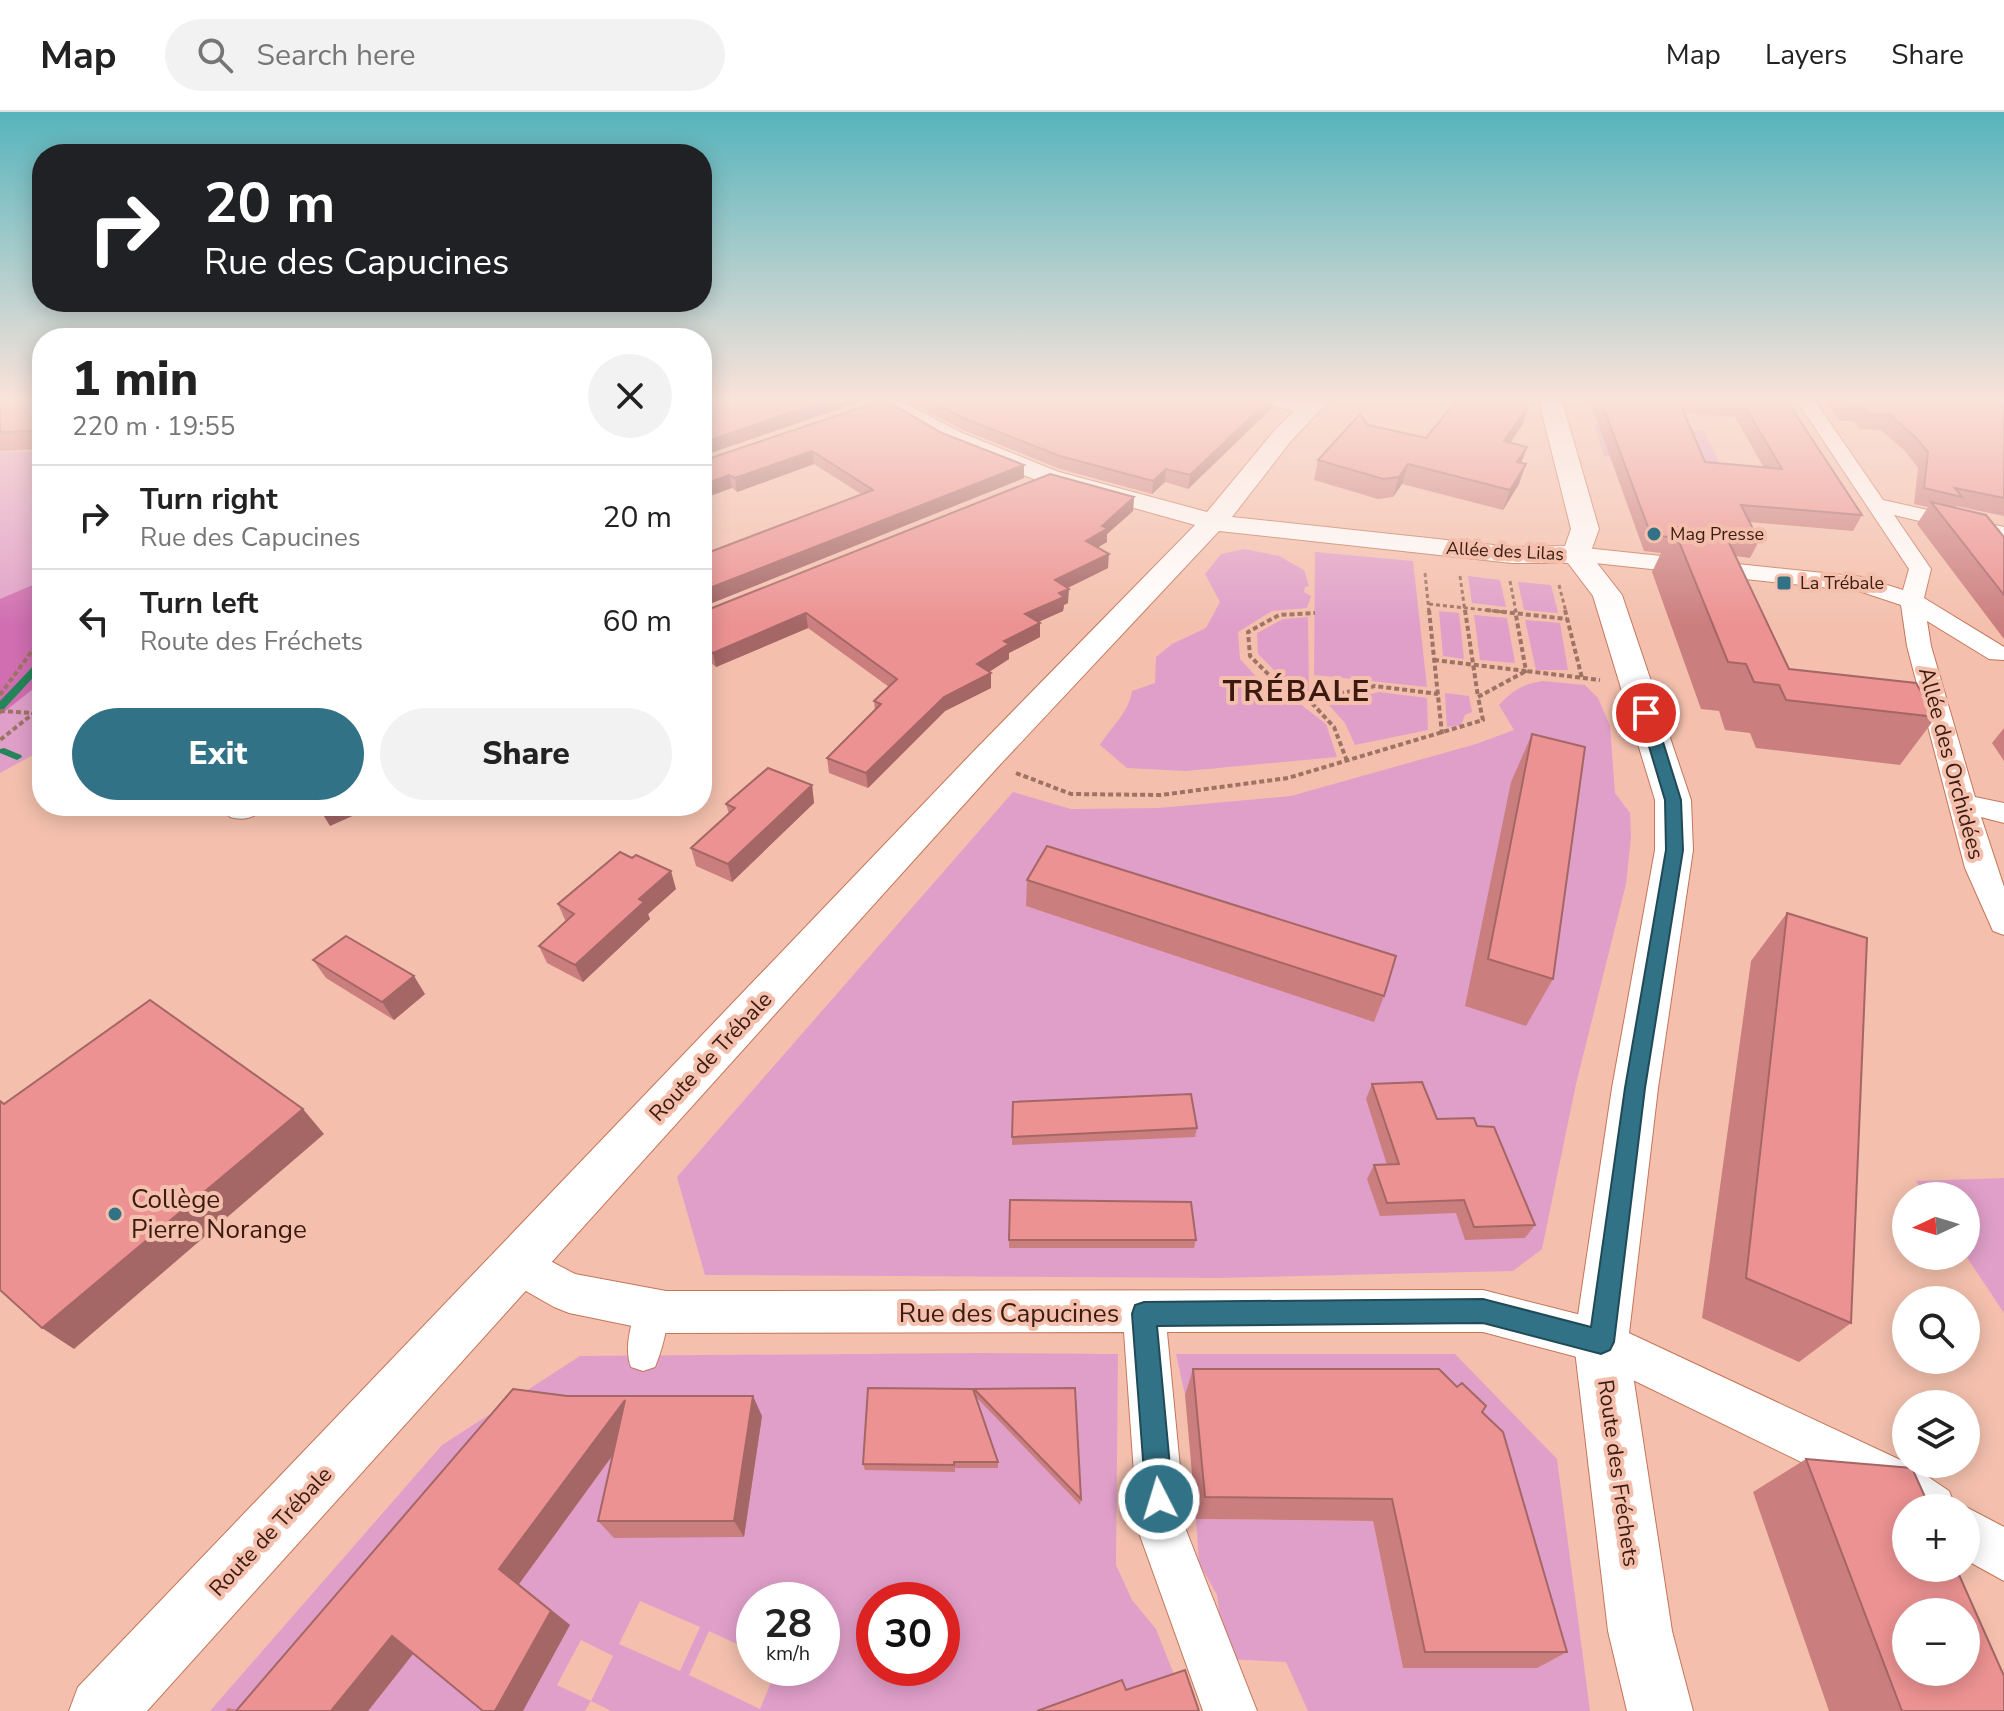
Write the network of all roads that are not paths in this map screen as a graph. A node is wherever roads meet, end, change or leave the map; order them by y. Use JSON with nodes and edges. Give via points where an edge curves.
{"nodes":[{"id":1,"x":1047,"y":476,"type":"edge"},
{"id":2,"x":1251,"y":476,"type":"edge"},
{"id":3,"x":1570,"y":476,"type":"edge"},
{"id":4,"x":1856,"y":476,"type":"edge"},
{"id":5,"x":1050,"y":477,"type":"junction"},
{"id":6,"x":1245,"y":482,"type":"junction"},
{"id":7,"x":1024,"y":487,"type":"edge"},
{"id":8,"x":1875,"y":504,"type":"junction"},
{"id":9,"x":1302,"y":520,"type":"junction"},
{"id":10,"x":1216,"y":523,"type":"junction"},
{"id":11,"x":2004,"y":534,"type":"edge"},
{"id":12,"x":1567,"y":568,"type":"junction"},
{"id":13,"x":1912,"y":601,"type":"junction"},
{"id":14,"x":1919,"y":646,"type":"junction"},
{"id":15,"x":2001,"y":654,"type":"edge"},
{"id":16,"x":1965,"y":804,"type":"junction"},
{"id":17,"x":2004,"y":813,"type":"edge"},
{"id":18,"x":2004,"y":923,"type":"edge"},
{"id":19,"x":518,"y":1264,"type":"junction"},
{"id":20,"x":652,"y":1310,"type":"junction"},
{"id":21,"x":1144,"y":1314,"type":"junction"},
{"id":22,"x":1601,"y":1342,"type":"junction"},
{"id":23,"x":643,"y":1355,"type":"dead end"},
{"id":24,"x":1911,"y":1494,"type":"edge"},
{"id":25,"x":1980,"y":1540,"type":"edge"},
{"id":26,"x":2004,"y":1556,"type":"edge"},
{"id":27,"x":102,"y":1711,"type":"edge"},
{"id":28,"x":1230,"y":1711,"type":"edge"},
{"id":29,"x":1660,"y":1711,"type":"edge"}],
"edges":[{"from":1,"to":5,"type":"street","name":"Allée des Lilas"},
{"from":2,"to":6,"type":"street","name":"Route de Trébale"},
{"from":3,"to":12,"type":"street","via":[[1585,529]]},
{"from":4,"to":8,"type":"street"},
{"from":5,"to":7,"type":"street"},
{"from":5,"to":10,"type":"street","name":"Allée des Lilas"},
{"from":6,"to":9,"type":"street","via":[[1277,509]]},
{"from":6,"to":10,"type":"street","name":"Route de Trébale"},
{"from":8,"to":11,"type":"street"},
{"from":8,"to":13,"type":"street","via":[[1920,569]]},
{"from":9,"to":10,"type":"street","name":"Allée des Lilas"},
{"from":9,"to":12,"type":"street","name":"Allée des Lilas","via":[[1508,539]]},
{"from":10,"to":12,"type":"street","name":"Allée des Lilas","via":[[1512,555]]},
{"from":10,"to":19,"type":"street","name":"Route de Trébale","via":[[984,761]]},
{"from":12,"to":13,"type":"street","via":[[1862,584]]},
{"from":12,"to":22,"type":"street","name":"Route des Fréchets","via":[[1607,595],[1673,800],[1674,850]]},
{"from":13,"to":14,"type":"street","name":"Allée des Orchidées"},
{"from":13,"to":15,"type":"street"},
{"from":14,"to":15,"type":"street"},
{"from":14,"to":16,"type":"street","name":"Allée des Orchidées"},
{"from":16,"to":17,"type":"street"},
{"from":16,"to":18,"type":"street","name":"Allée des Orchidées","via":[[1980,868]]},
{"from":19,"to":20,"type":"street","name":"Rue des Capucines","via":[[569,1293]]},
{"from":19,"to":27,"type":"street","name":"Route de Trébale"},
{"from":20,"to":21,"type":"street","name":"Rue des Capucines"},
{"from":20,"to":23,"type":"street"},
{"from":21,"to":22,"type":"street","name":"Rue des Capucines","via":[[1483,1311]]},
{"from":21,"to":28,"type":"street","via":[[1162,1530]]},
{"from":22,"to":24,"type":"street","name":"Rue des Capucines"},
{"from":22,"to":29,"type":"street","name":"Route des Fréchets","via":[[1640,1631]]},
{"from":25,"to":26,"type":"street"}]}
